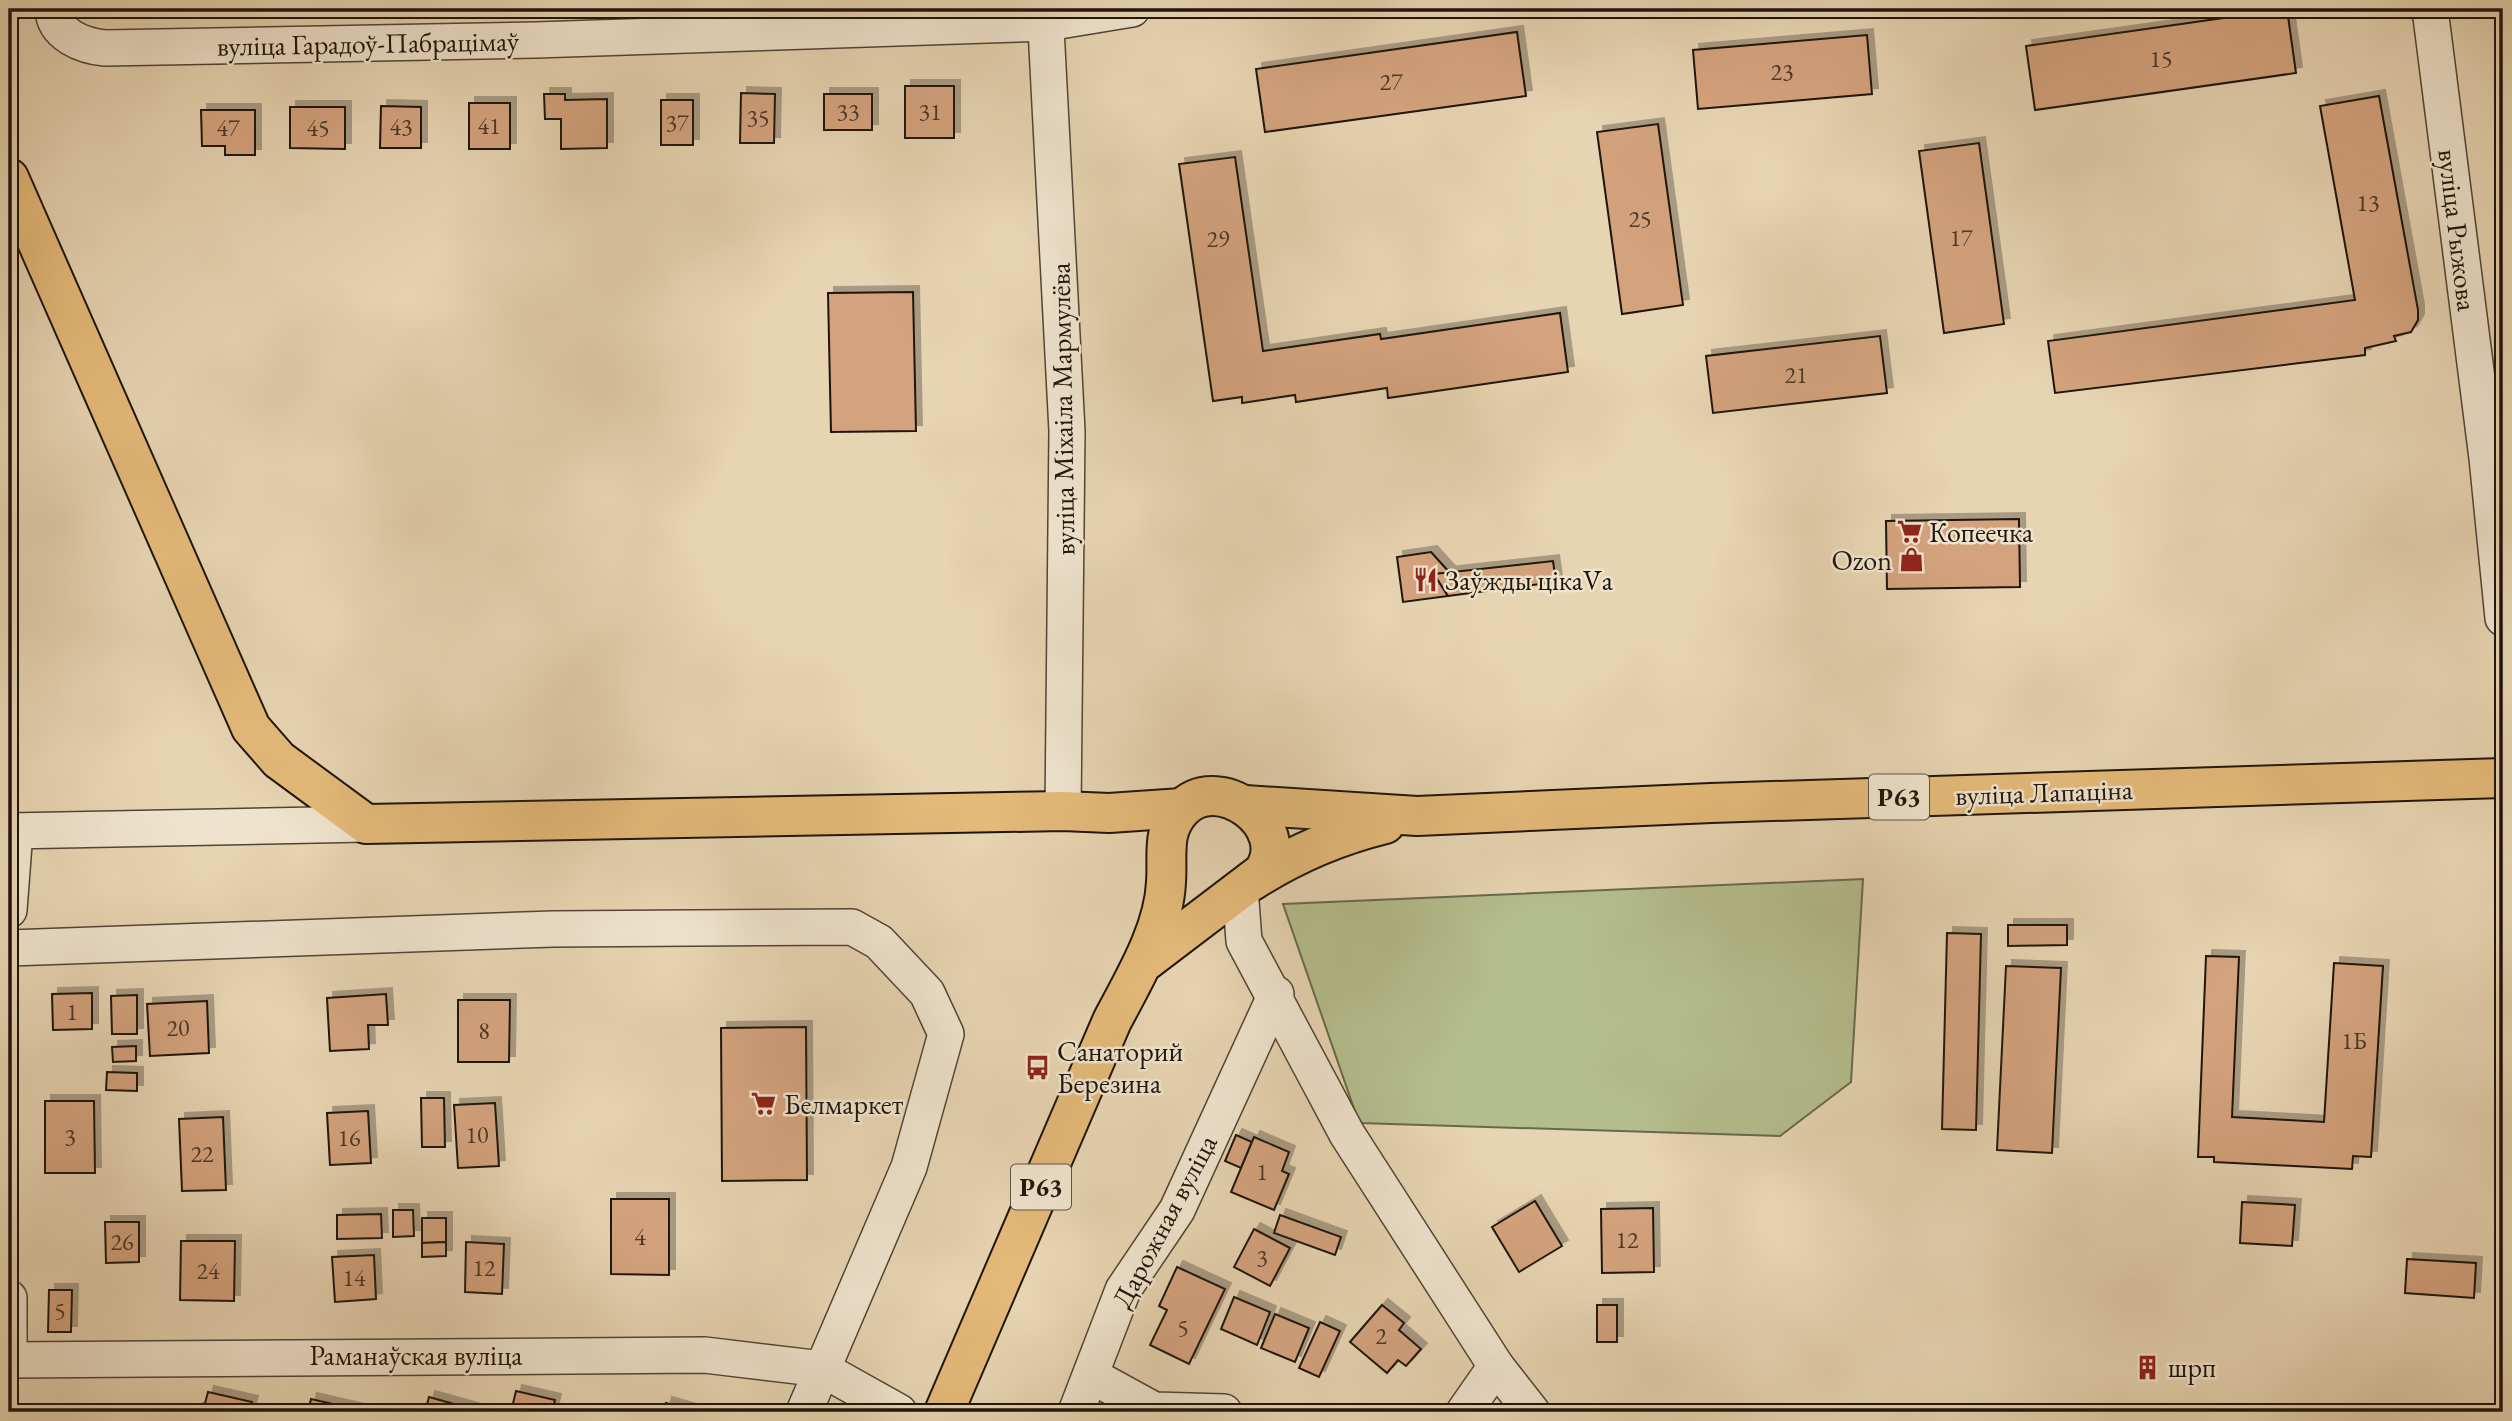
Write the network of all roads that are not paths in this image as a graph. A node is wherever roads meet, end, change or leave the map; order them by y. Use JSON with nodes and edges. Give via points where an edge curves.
{"nodes":[{"id":1,"x":1132,"y":9,"type":"edge"},
{"id":2,"x":2430,"y":9,"type":"edge"},
{"id":3,"x":1046,"y":16,"type":"edge"},
{"id":4,"x":61,"y":23,"type":"edge"},
{"id":5,"x":535,"y":24,"type":"edge"},
{"id":6,"x":9,"y":178,"type":"edge"},
{"id":7,"x":2495,"y":457,"type":"edge"},
{"id":8,"x":2503,"y":618,"type":"edge"},
{"id":9,"x":2503,"y":778,"type":"edge"},
{"id":10,"x":1245,"y":805,"type":"junction"},
{"id":11,"x":1182,"y":808,"type":"junction"},
{"id":12,"x":1063,"y":811,"type":"junction"},
{"id":13,"x":1109,"y":813,"type":"junction"},
{"id":14,"x":1417,"y":816,"type":"junction"},
{"id":15,"x":366,"y":824,"type":"junction"},
{"id":16,"x":12,"y":831,"type":"edge"},
{"id":17,"x":1166,"y":862,"type":"junction"},
{"id":18,"x":1240,"y":888,"type":"junction"},
{"id":19,"x":9,"y":910,"type":"edge"},
{"id":20,"x":9,"y":948,"type":"edge"},
{"id":21,"x":1142,"y":964,"type":"junction"},
{"id":22,"x":1276,"y":994,"type":"junction"},
{"id":23,"x":9,"y":1298,"type":"edge"},
{"id":24,"x":9,"y":1361,"type":"edge"},
{"id":25,"x":1496,"y":1366,"type":"junction"},
{"id":26,"x":822,"y":1369,"type":"junction"},
{"id":27,"x":1091,"y":1376,"type":"junction"},
{"id":28,"x":804,"y":1412,"type":"edge"},
{"id":29,"x":899,"y":1412,"type":"edge"},
{"id":30,"x":944,"y":1412,"type":"edge"},
{"id":31,"x":1076,"y":1412,"type":"edge"},
{"id":32,"x":1224,"y":1412,"type":"edge"},
{"id":33,"x":1464,"y":1412,"type":"edge"},
{"id":34,"x":1532,"y":1412,"type":"edge"}],
"edges":[{"from":1,"to":3,"type":"street","name":"вуліца Гарадоў-Пабрацімаў"},
{"from":2,"to":7,"type":"street","name":"вуліца Рыжова"},
{"from":3,"to":5,"type":"street","name":"вуліца Гарадоў-Пабрацімаў"},
{"from":3,"to":12,"type":"street","name":"вуліца Міхаіла Мармулёва","via":[[1067,431]]},
{"from":4,"to":5,"type":"street","name":"вуліца Гарадоў-Пабрацімаў","via":[[85,47],[105,48]]},
{"from":6,"to":15,"type":"main road","via":[[251,728],[279,760]]},
{"from":7,"to":8,"type":"street","name":"вуліца Рыжова"},
{"from":9,"to":14,"type":"main road","name":"вуліца Лапаціна","number":"Р63"},
{"from":10,"to":11,"type":"main road","name":"вуліца Лапаціна","number":"Р63","via":[[1215,797]]},
{"from":10,"to":14,"type":"main road","name":"вуліца Лапаціна","number":"Р63"},
{"from":10,"to":18,"type":"main road","name":"вуліца Лапаціна","number":"Р63","via":[[1263,824],[1270,851],[1263,872]]},
{"from":11,"to":13,"type":"main road"},
{"from":11,"to":17,"type":"main road","name":"вуліца Лапаціна","number":"Р63","via":[[1167,835]]},
{"from":12,"to":13,"type":"main road"},
{"from":12,"to":15,"type":"main road"},
{"from":13,"to":17,"type":"main road","via":[[1146,837]]},
{"from":14,"to":18,"type":"main road","name":"вуліца Лапаціна","number":"Р63","via":[[1350,833],[1294,854]]},
{"from":15,"to":16,"type":"street"},
{"from":16,"to":19,"type":"street"},
{"from":17,"to":18,"type":"main road","name":"вуліца Лапаціна","number":"Р63","via":[[1180,886],[1199,899],[1215,899]]},
{"from":17,"to":21,"type":"main road","name":"вуліца Лапаціна","number":"Р63","via":[[1163,906]]},
{"from":18,"to":21,"type":"main road","name":"вуліца Лапаціна","number":"Р63"},
{"from":18,"to":22,"type":"street","via":[[1244,940]]},
{"from":20,"to":26,"type":"street","via":[[553,929],[852,927],[878,942],[927,993],[946,1034],[909,1167]]},
{"from":21,"to":30,"type":"main road","name":"вуліца Лапаціна","number":"Р63","via":[[1112,1021]]},
{"from":22,"to":25,"type":"street","via":[[1347,1134]]},
{"from":22,"to":27,"type":"street","name":"Дарожная вуліца","via":[[1177,1210],[1123,1290]]},
{"from":23,"to":24,"type":"street"},
{"from":24,"to":26,"type":"street","name":"Раманаўская вуліца","via":[[705,1355]]},
{"from":25,"to":33,"type":"street"},
{"from":25,"to":34,"type":"street"},
{"from":26,"to":28,"type":"street"},
{"from":26,"to":29,"type":"street"},
{"from":27,"to":31,"type":"street","name":"Дарожная вуліца"},
{"from":27,"to":32,"type":"street","via":[[1154,1410]]}]}
